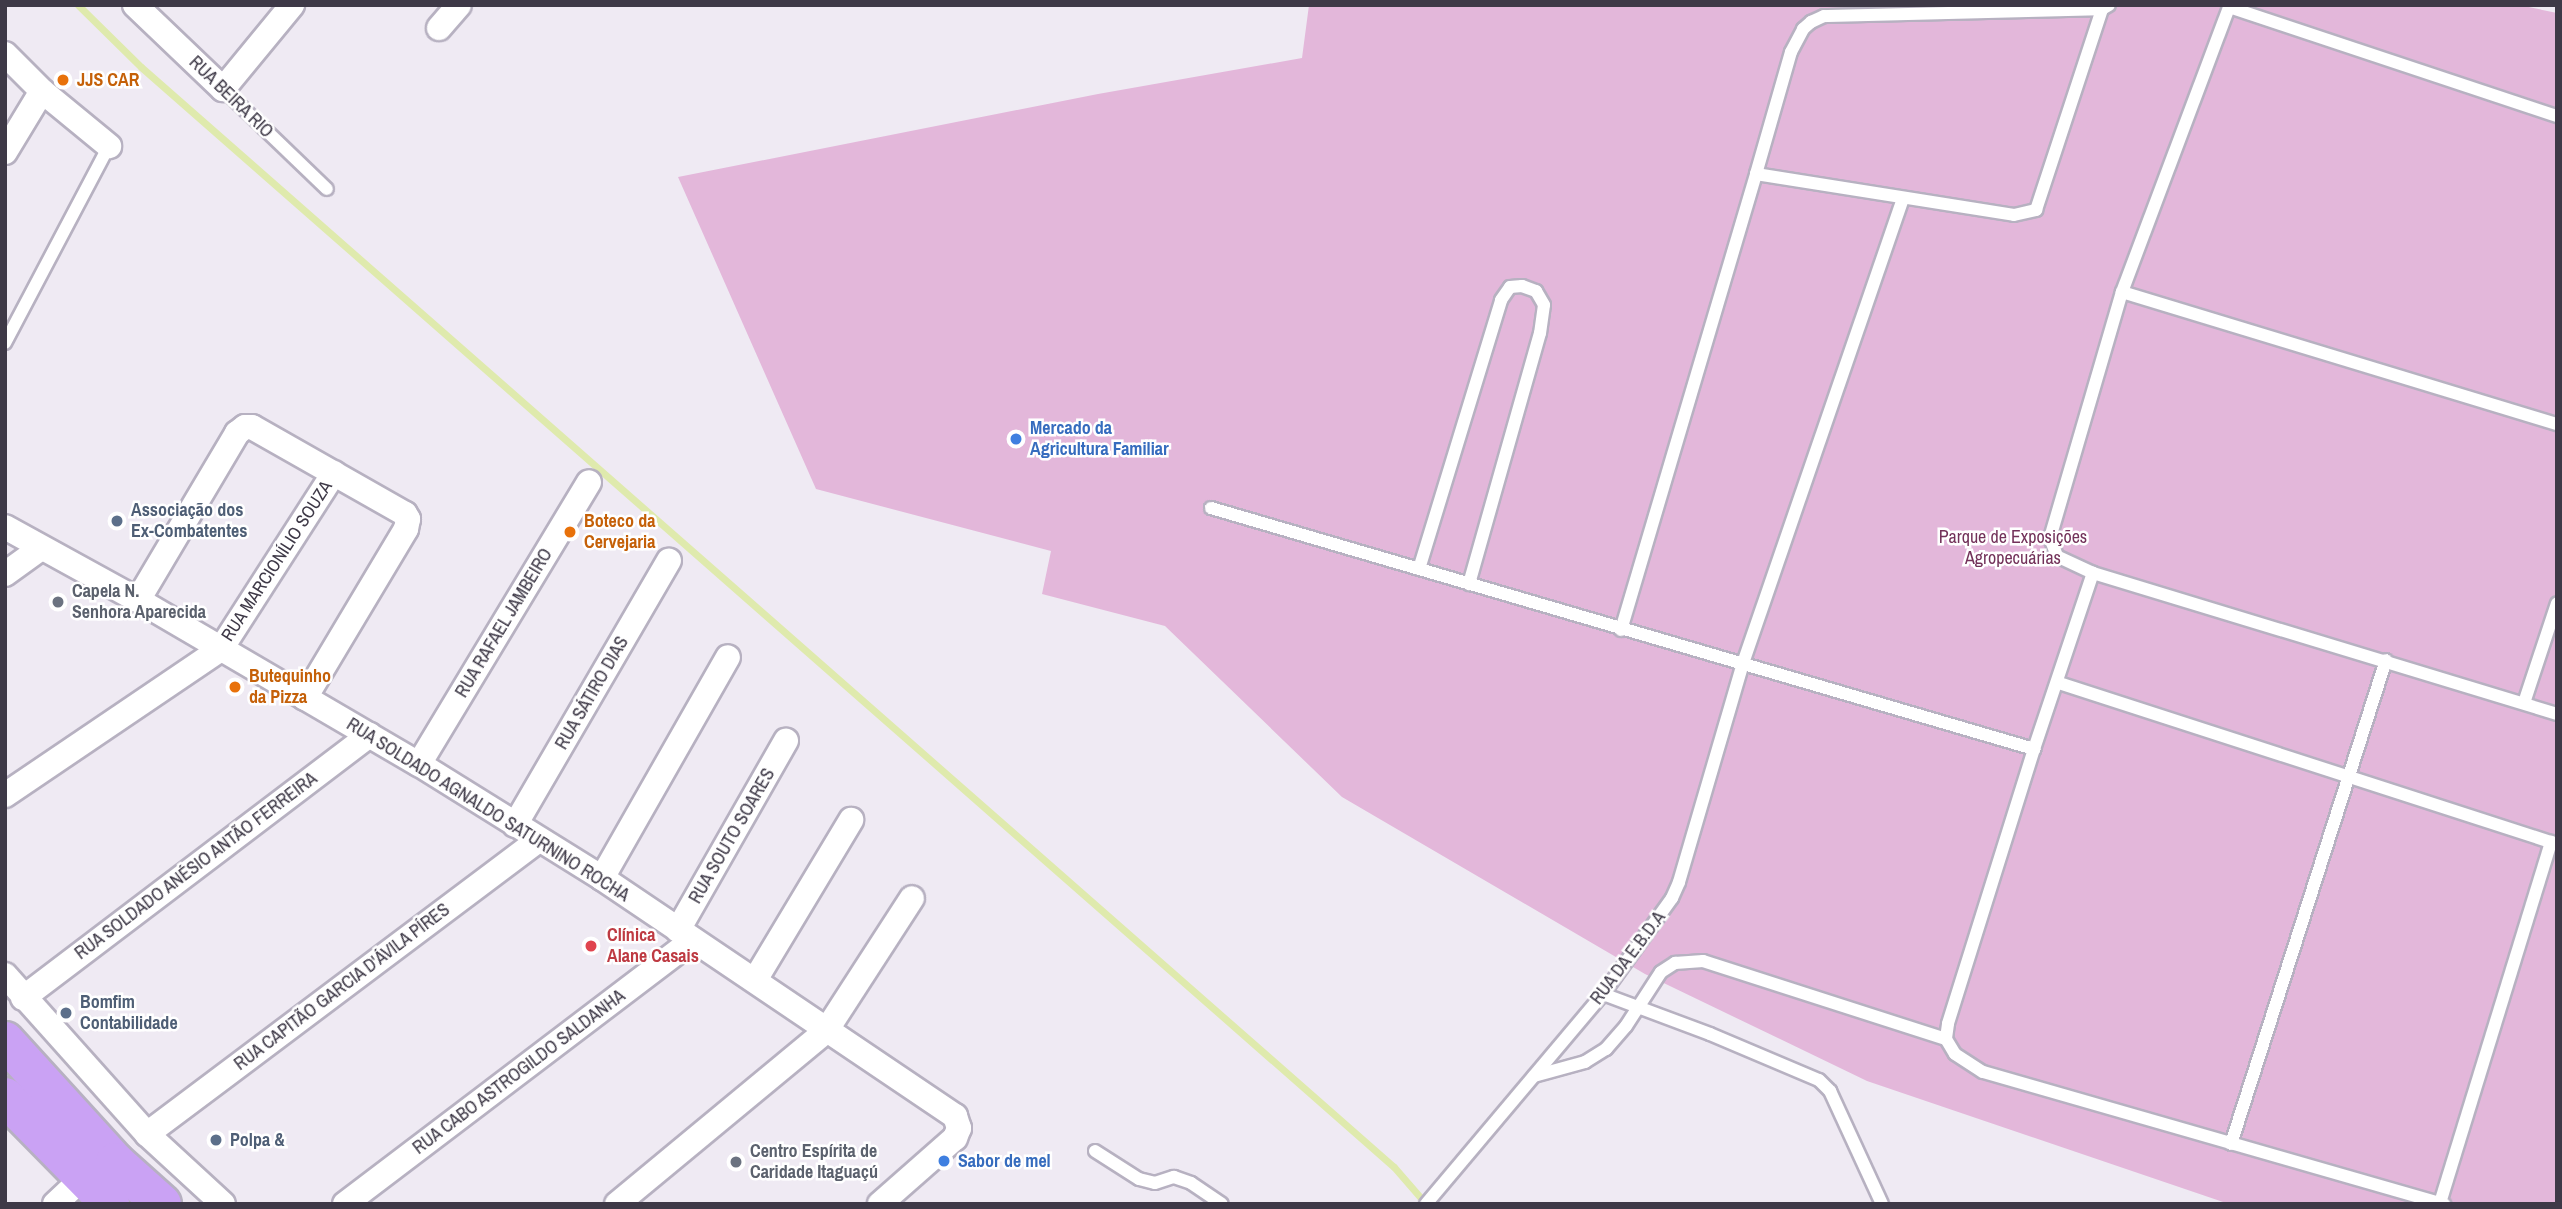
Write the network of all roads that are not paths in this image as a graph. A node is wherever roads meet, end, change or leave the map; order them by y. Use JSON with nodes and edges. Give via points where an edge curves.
{"nodes":[{"id":1,"x":135,"y":5,"type":"edge"},
{"id":2,"x":292,"y":5,"type":"edge"},
{"id":3,"x":458,"y":5,"type":"edge"},
{"id":4,"x":2225,"y":6,"type":"edge"},
{"id":5,"x":2105,"y":7,"type":"edge"},
{"id":6,"x":439,"y":28,"type":"dead end"},
{"id":7,"x":5,"y":54,"type":"edge"},
{"id":8,"x":223,"y":89,"type":"junction"},
{"id":9,"x":42,"y":91,"type":"junction"},
{"id":10,"x":2557,"y":116,"type":"edge"},
{"id":11,"x":109,"y":146,"type":"joint"},
{"id":12,"x":5,"y":152,"type":"edge"},
{"id":13,"x":1756,"y":174,"type":"junction"},
{"id":14,"x":327,"y":189,"type":"dead end"},
{"id":15,"x":1903,"y":198,"type":"junction"},
{"id":16,"x":2122,"y":292,"type":"junction"},
{"id":17,"x":5,"y":343,"type":"edge"},
{"id":18,"x":2557,"y":424,"type":"edge"},
{"id":19,"x":334,"y":473,"type":"junction"},
{"id":20,"x":589,"y":482,"type":"dead end"},
{"id":21,"x":1210,"y":508,"type":"dead end"},
{"id":22,"x":5,"y":527,"type":"edge"},
{"id":23,"x":41,"y":548,"type":"junction"},
{"id":24,"x":669,"y":560,"type":"dead end"},
{"id":25,"x":1419,"y":569,"type":"junction"},
{"id":26,"x":2093,"y":573,"type":"junction"},
{"id":27,"x":5,"y":574,"type":"edge"},
{"id":28,"x":1469,"y":584,"type":"junction"},
{"id":29,"x":138,"y":600,"type":"junction"},
{"id":30,"x":2557,"y":603,"type":"edge"},
{"id":31,"x":1621,"y":629,"type":"junction"},
{"id":32,"x":221,"y":649,"type":"junction"},
{"id":33,"x":728,"y":657,"type":"dead end"},
{"id":34,"x":2386,"y":660,"type":"junction"},
{"id":35,"x":1742,"y":666,"type":"junction"},
{"id":36,"x":2059,"y":683,"type":"junction"},
{"id":37,"x":304,"y":698,"type":"junction"},
{"id":38,"x":2524,"y":703,"type":"junction"},
{"id":39,"x":2557,"y":714,"type":"edge"},
{"id":40,"x":370,"y":735,"type":"junction"},
{"id":41,"x":786,"y":741,"type":"dead end"},
{"id":42,"x":2034,"y":750,"type":"junction"},
{"id":43,"x":419,"y":764,"type":"junction"},
{"id":44,"x":2349,"y":774,"type":"junction"},
{"id":45,"x":5,"y":795,"type":"edge"},
{"id":46,"x":851,"y":820,"type":"dead end"},
{"id":47,"x":515,"y":825,"type":"junction"},
{"id":48,"x":538,"y":840,"type":"junction"},
{"id":49,"x":2554,"y":843,"type":"edge"},
{"id":50,"x":602,"y":878,"type":"junction"},
{"id":51,"x":912,"y":898,"type":"dead end"},
{"id":52,"x":685,"y":935,"type":"junction"},
{"id":53,"x":5,"y":975,"type":"edge"},
{"id":54,"x":755,"y":981,"type":"junction"},
{"id":55,"x":1603,"y":994,"type":"junction"},
{"id":56,"x":23,"y":998,"type":"junction"},
{"id":57,"x":1639,"y":1009,"type":"junction"},
{"id":58,"x":826,"y":1031,"type":"junction"},
{"id":59,"x":1946,"y":1039,"type":"junction"},
{"id":60,"x":5,"y":1041,"type":"edge"},
{"id":61,"x":1534,"y":1076,"type":"junction"},
{"id":62,"x":5,"y":1097,"type":"edge"},
{"id":63,"x":147,"y":1135,"type":"junction"},
{"id":64,"x":2231,"y":1144,"type":"junction"},
{"id":65,"x":1095,"y":1151,"type":"dead end"},
{"id":66,"x":74,"y":1198,"type":"edge"},
{"id":67,"x":2442,"y":1203,"type":"edge"},
{"id":68,"x":162,"y":1204,"type":"edge"},
{"id":69,"x":223,"y":1204,"type":"edge"},
{"id":70,"x":345,"y":1204,"type":"edge"},
{"id":71,"x":617,"y":1204,"type":"edge"},
{"id":72,"x":880,"y":1204,"type":"edge"},
{"id":73,"x":1222,"y":1204,"type":"edge"},
{"id":74,"x":1426,"y":1204,"type":"edge"},
{"id":75,"x":1882,"y":1204,"type":"edge"}],
"edges":[{"from":1,"to":8,"type":"street","name":"RUA BEIRA RIO"},
{"from":2,"to":8,"type":"street"},
{"from":3,"to":6,"type":"street"},
{"from":4,"to":10,"type":"lane"},
{"from":4,"to":16,"type":"lane"},
{"from":5,"to":13,"type":"lane","via":[[1824,16],[1811,22],[1791,51]]},
{"from":5,"to":15,"type":"lane","via":[[2036,210],[2014,215]]},
{"from":7,"to":9,"type":"street"},
{"from":8,"to":14,"type":"lane","name":"RUA BEIRA RIO"},
{"from":9,"to":11,"type":"street"},
{"from":9,"to":12,"type":"street"},
{"from":11,"to":17,"type":"lane"},
{"from":13,"to":15,"type":"lane"},
{"from":13,"to":31,"type":"lane"},
{"from":15,"to":35,"type":"lane","name":"RUA DA E.B.D.A"},
{"from":16,"to":18,"type":"lane"},
{"from":16,"to":26,"type":"lane","via":[[2050,538],[2057,556]]},
{"from":19,"to":29,"type":"street","via":[[245,427],[237,433]]},
{"from":19,"to":32,"type":"street","name":"RUA MARCIONÍLIO SOUZA"},
{"from":19,"to":37,"type":"street","via":[[408,519],[406,530]]},
{"from":20,"to":43,"type":"street","name":"RUA RAFAEL JAMBEIRO"},
{"from":21,"to":25,"type":"lane"},
{"from":22,"to":23,"type":"street","name":"RUA SOLDADO AGNALDO SATURNINO ROCHA"},
{"from":23,"to":27,"type":"street"},
{"from":23,"to":29,"type":"street","name":"RUA SOLDADO AGNALDO SATURNINO ROCHA"},
{"from":24,"to":47,"type":"street","name":"RUA SÁTIRO DIAS"},
{"from":25,"to":28,"type":"lane"},
{"from":25,"to":28,"type":"lane","via":[[1501,300],[1510,287],[1522,286],[1536,291],[1544,304],[1540,333]]},
{"from":26,"to":34,"type":"lane"},
{"from":26,"to":36,"type":"lane"},
{"from":28,"to":31,"type":"lane"},
{"from":29,"to":32,"type":"street","name":"RUA SOLDADO AGNALDO SATURNINO ROCHA"},
{"from":30,"to":38,"type":"lane"},
{"from":31,"to":35,"type":"lane"},
{"from":32,"to":37,"type":"street","name":"RUA SOLDADO AGNALDO SATURNINO ROCHA"},
{"from":32,"to":45,"type":"street"},
{"from":33,"to":50,"type":"street"},
{"from":34,"to":38,"type":"lane"},
{"from":34,"to":44,"type":"lane"},
{"from":35,"to":42,"type":"lane"},
{"from":35,"to":55,"type":"lane","name":"RUA DA E.B.D.A","via":[[1679,882]]},
{"from":36,"to":42,"type":"lane"},
{"from":36,"to":44,"type":"lane"},
{"from":37,"to":40,"type":"street","name":"RUA SOLDADO AGNALDO SATURNINO ROCHA"},
{"from":38,"to":39,"type":"lane"},
{"from":40,"to":43,"type":"street","name":"RUA SOLDADO AGNALDO SATURNINO ROCHA"},
{"from":40,"to":56,"type":"street","name":"RUA SOLDADO ANÉSIO ANTÃO FERREIRA"},
{"from":41,"to":52,"type":"street","name":"RUA SOUTO SOARES"},
{"from":42,"to":59,"type":"lane"},
{"from":43,"to":47,"type":"street","name":"RUA SOLDADO AGNALDO SATURNINO ROCHA"},
{"from":44,"to":49,"type":"lane"},
{"from":44,"to":64,"type":"lane"},
{"from":46,"to":54,"type":"street"},
{"from":47,"to":48,"type":"street","name":"RUA SOLDADO AGNALDO SATURNINO ROCHA"},
{"from":48,"to":50,"type":"street","name":"RUA SOLDADO AGNALDO SATURNINO ROCHA"},
{"from":48,"to":63,"type":"street","name":"RUA CAPITÃO GARCIA D'ÁVILA PÍRES"},
{"from":49,"to":67,"type":"lane"},
{"from":50,"to":52,"type":"street","name":"RUA SOLDADO AGNALDO SATURNINO ROCHA"},
{"from":51,"to":58,"type":"street"},
{"from":52,"to":54,"type":"street","name":"RUA SOLDADO AGNALDO SATURNINO ROCHA"},
{"from":52,"to":70,"type":"street","name":"RUA CABO ASTROGILDO SALDANHA"},
{"from":53,"to":56,"type":"street"},
{"from":54,"to":58,"type":"street","name":"RUA SOLDADO AGNALDO SATURNINO ROCHA"},
{"from":55,"to":57,"type":"lane"},
{"from":55,"to":61,"type":"lane","name":"RUA DA E.B.D.A"},
{"from":56,"to":63,"type":"street"},
{"from":57,"to":59,"type":"lane","via":[[1661,972],[1675,963],[1703,961]]},
{"from":57,"to":61,"type":"lane","via":[[1596,1056]]},
{"from":57,"to":75,"type":"lane","via":[[1819,1080],[1830,1091]]},
{"from":58,"to":71,"type":"street"},
{"from":58,"to":72,"type":"street","name":"RUA SOLDADO AGNALDO SATURNINO ROCHA","via":[[956,1115],[959,1128],[955,1138]]},
{"from":59,"to":64,"type":"lane","via":[[1955,1054],[1983,1072]]},
{"from":60,"to":68,"type":"main road","via":[[116,1163]]},
{"from":61,"to":74,"type":"lane","name":"RUA DA E.B.D.A"},
{"from":62,"to":66,"type":"main road"},
{"from":63,"to":69,"type":"street"},
{"from":64,"to":67,"type":"lane"},
{"from":65,"to":73,"type":"lane","via":[[1139,1179],[1155,1183],[1174,1177]]}]}
